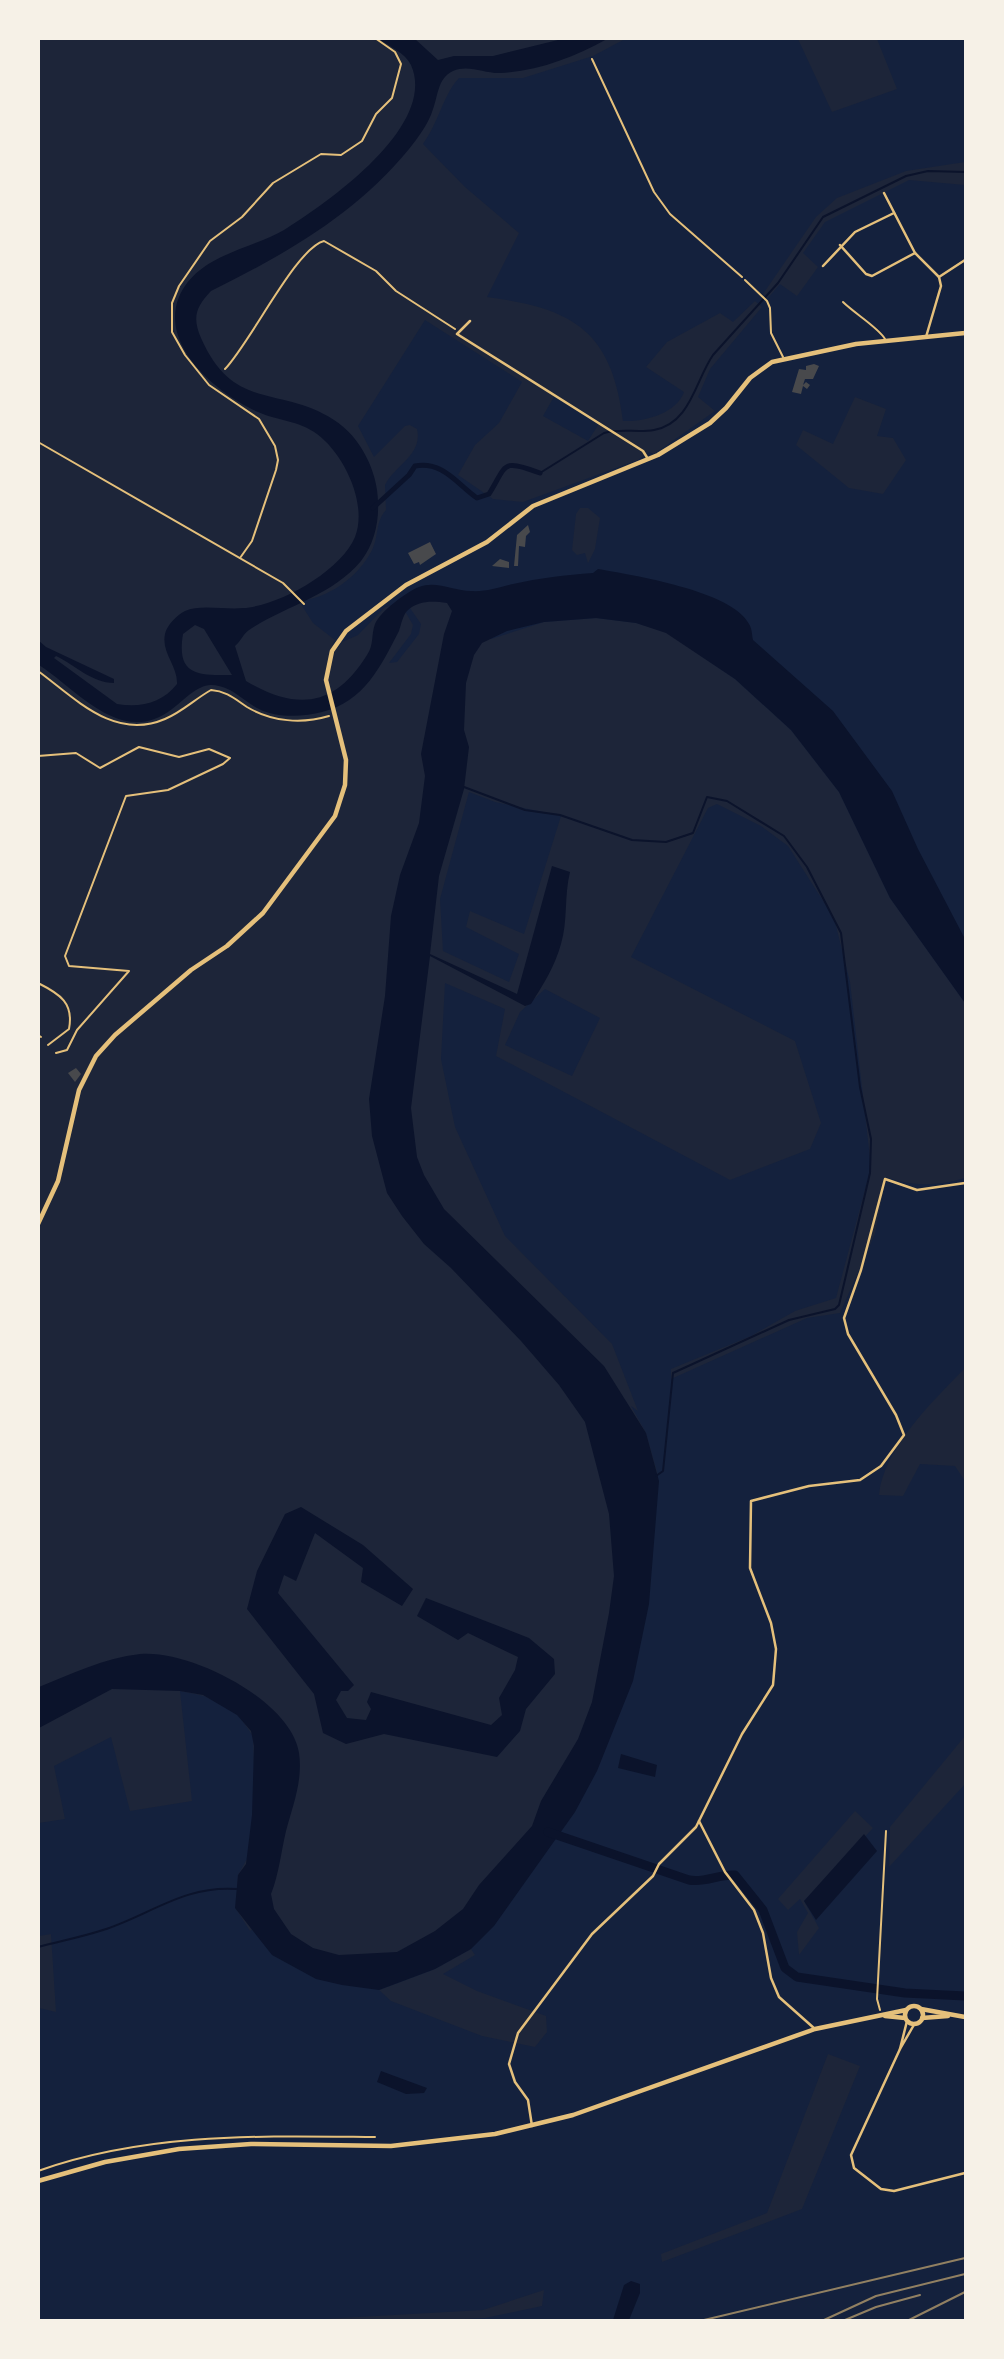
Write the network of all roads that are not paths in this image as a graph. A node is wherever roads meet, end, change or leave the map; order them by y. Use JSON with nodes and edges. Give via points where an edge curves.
{"nodes":[{"id":1,"x":884,"y":193,"type":"dead end"},
{"id":2,"x":894,"y":213,"type":"junction"},
{"id":3,"x":840,"y":245,"type":"junction"},
{"id":4,"x":915,"y":253,"type":"junction"},
{"id":5,"x":965,"y":260,"type":"edge"},
{"id":6,"x":823,"y":266,"type":"dead end"},
{"id":7,"x":939,"y":277,"type":"junction"},
{"id":8,"x":745,"y":280,"type":"road end"},
{"id":9,"x":843,"y":302,"type":"dead end"},
{"id":10,"x":470,"y":321,"type":"dead end"},
{"id":11,"x":965,"y":333,"type":"edge"},
{"id":12,"x":926,"y":337,"type":"junction"},
{"id":13,"x":885,"y":340,"type":"junction"},
{"id":14,"x":783,"y":358,"type":"junction"},
{"id":15,"x":648,"y":459,"type":"junction"},
{"id":16,"x":965,"y":1183,"type":"edge"},
{"id":17,"x":38,"y":1224,"type":"edge"},
{"id":18,"x":699,"y":1821,"type":"junction"},
{"id":19,"x":920,"y":2009,"type":"junction"},
{"id":20,"x":906,"y":2010,"type":"junction"},
{"id":21,"x":881,"y":2014,"type":"junction"},
{"id":22,"x":956,"y":2015,"type":"junction"},
{"id":23,"x":965,"y":2017,"type":"edge"},
{"id":24,"x":922,"y":2018,"type":"junction"},
{"id":25,"x":906,"y":2019,"type":"junction"},
{"id":26,"x":915,"y":2023,"type":"junction"},
{"id":27,"x":815,"y":2029,"type":"junction"},
{"id":28,"x":900,"y":2049,"type":"junction"},
{"id":29,"x":532,"y":2126,"type":"junction"},
{"id":30,"x":965,"y":2173,"type":"edge"},
{"id":31,"x":38,"y":2181,"type":"edge"}],
"edges":[{"from":1,"to":2,"type":"street"},
{"from":2,"to":3,"type":"street"},
{"from":2,"to":4,"type":"street"},
{"from":3,"to":4,"type":"street","via":[[872,276]]},
{"from":3,"to":6,"type":"street"},
{"from":4,"to":7,"type":"street"},
{"from":5,"to":7,"type":"street"},
{"from":7,"to":12,"type":"street","via":[[941,286]]},
{"from":8,"to":14,"type":"lane","via":[[771,308],[771,333]]},
{"from":9,"to":13,"type":"lane"},
{"from":10,"to":15,"type":"street","via":[[457,334],[643,451]]},
{"from":11,"to":12,"type":"main road"},
{"from":12,"to":13,"type":"main road"},
{"from":13,"to":14,"type":"main road"},
{"from":14,"to":15,"type":"main road","via":[[750,378],[710,423]]},
{"from":15,"to":17,"type":"main road","via":[[533,506],[482,545],[406,585],[339,640],[327,664],[329,694],[346,760],[345,785],[335,816],[263,913],[115,1035],[96,1056],[79,1090],[58,1181]]},
{"from":16,"to":18,"type":"street","via":[[917,1190],[885,1179],[844,1318],[848,1334],[904,1435],[881,1466],[860,1480],[809,1486],[751,1501],[750,1568],[771,1623],[775,1674]]},
{"from":18,"to":27,"type":"street","via":[[760,1922],[779,1997]]},
{"from":18,"to":29,"type":"street","via":[[656,1873],[592,1934],[514,2040],[511,2072],[528,2100]]},
{"from":19,"to":20,"type":"main road"},
{"from":19,"to":22,"type":"main road"},
{"from":19,"to":24,"type":"main road"},
{"from":20,"to":21,"type":"main road"},
{"from":20,"to":25,"type":"main road"},
{"from":21,"to":25,"type":"main road"},
{"from":21,"to":27,"type":"main road"},
{"from":22,"to":23,"type":"main road"},
{"from":22,"to":24,"type":"main road"},
{"from":24,"to":26,"type":"main road"},
{"from":25,"to":26,"type":"main road"},
{"from":25,"to":28,"type":"street"},
{"from":26,"to":28,"type":"street"},
{"from":27,"to":29,"type":"main road"},
{"from":28,"to":30,"type":"street","via":[[852,2155],[854,2168],[881,2189],[894,2191]]},
{"from":29,"to":31,"type":"main road","via":[[401,2145],[251,2144],[178,2149],[105,2162]]}]}
